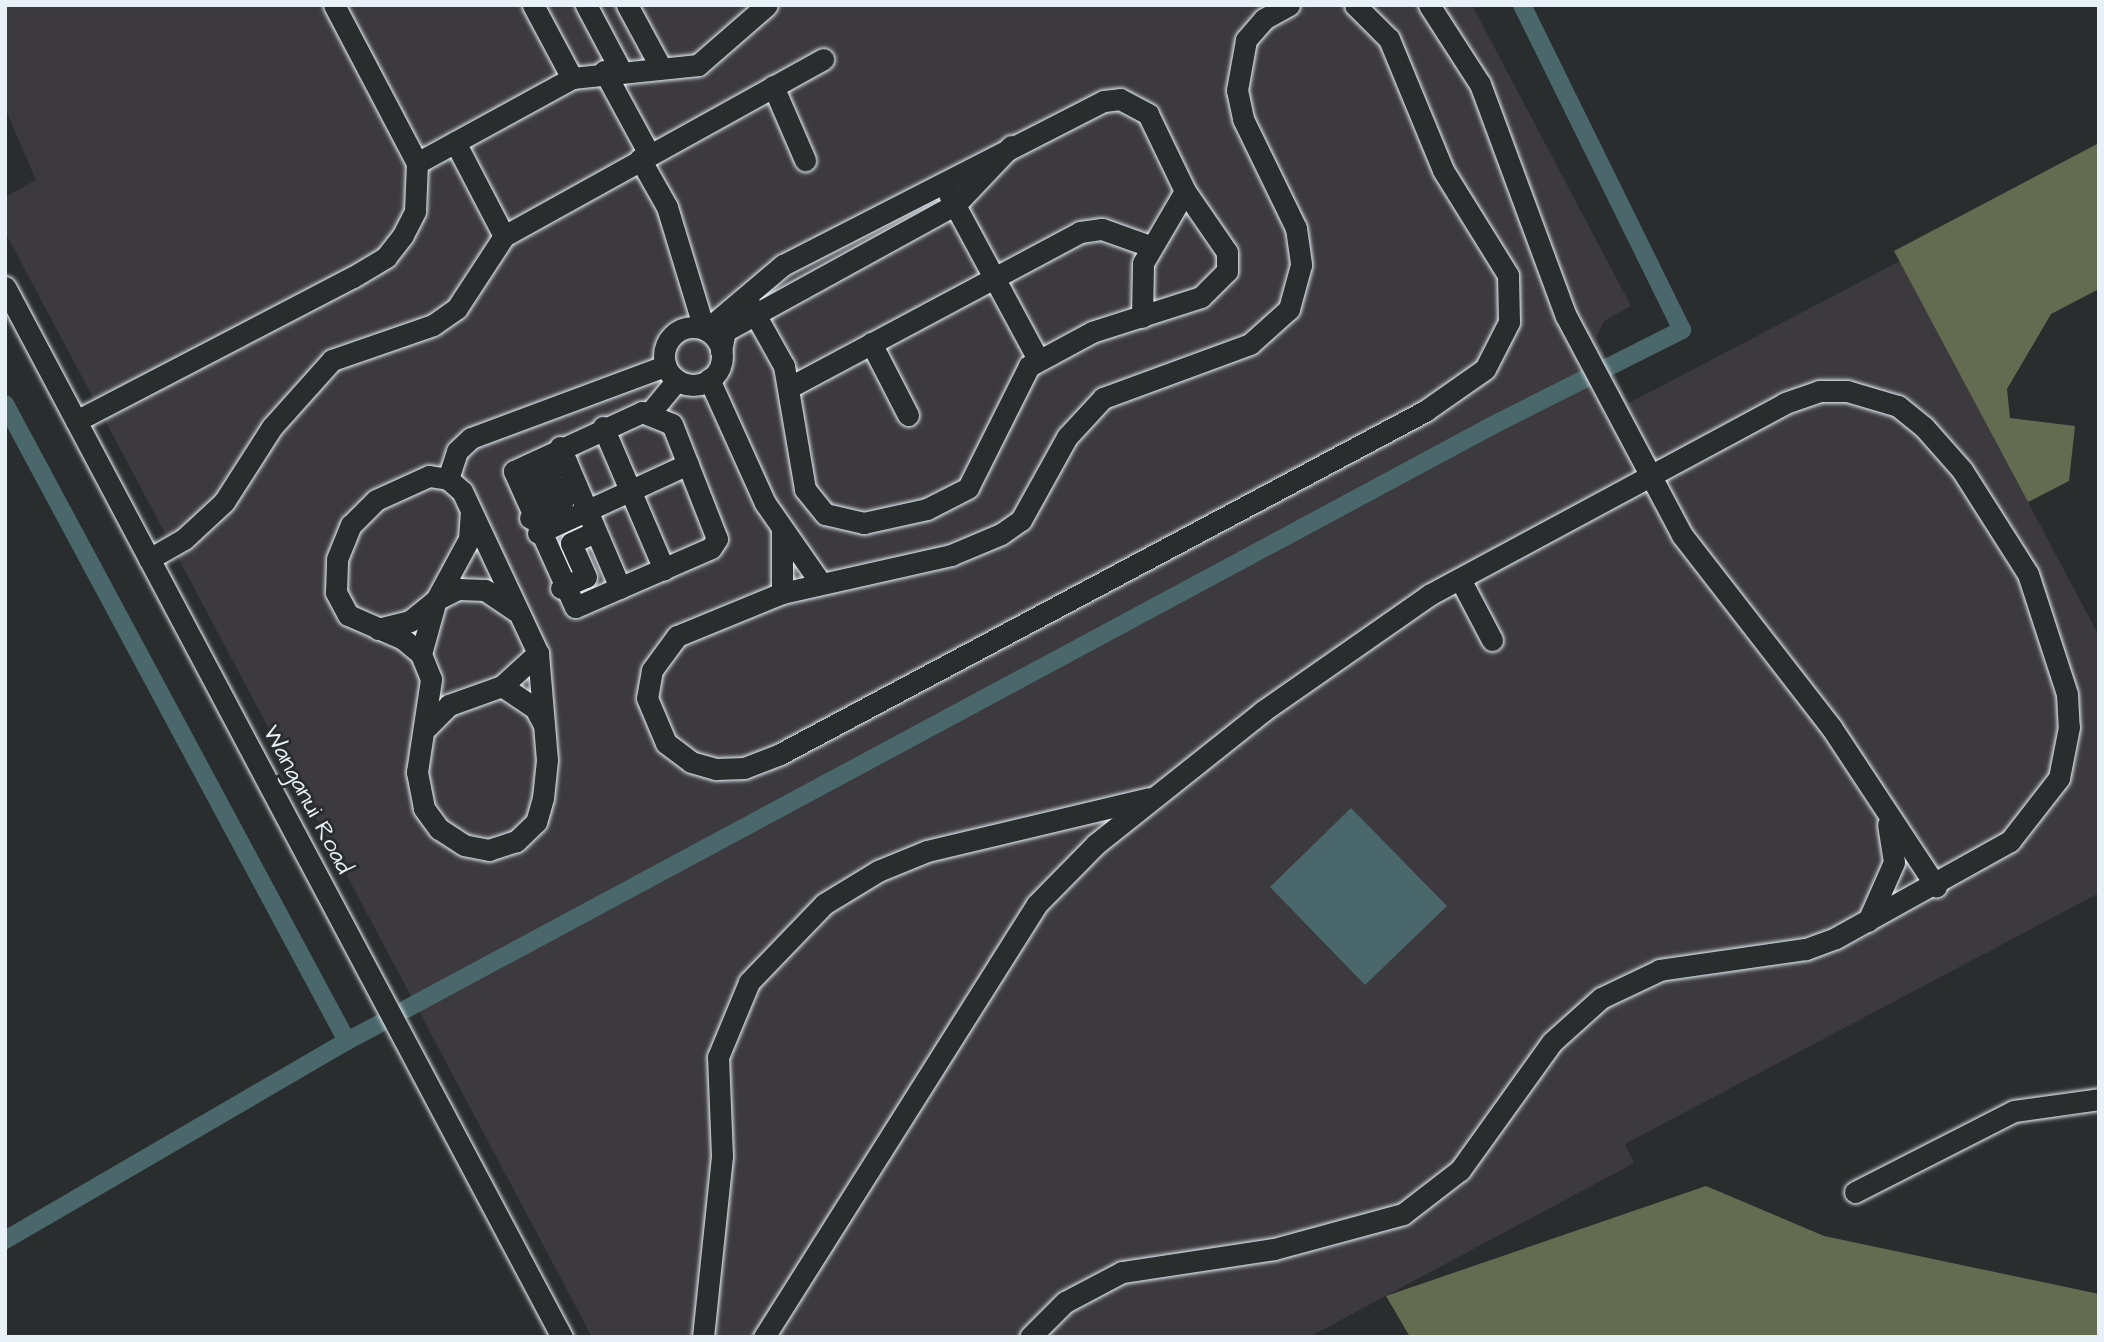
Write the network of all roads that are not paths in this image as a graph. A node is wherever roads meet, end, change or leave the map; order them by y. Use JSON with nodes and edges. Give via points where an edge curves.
{"nodes":[{"id":1,"x":533,"y":5,"type":"edge"},
{"id":2,"x":586,"y":5,"type":"edge"},
{"id":3,"x":627,"y":5,"type":"edge"},
{"id":4,"x":767,"y":5,"type":"edge"},
{"id":5,"x":1289,"y":5,"type":"edge"},
{"id":6,"x":1354,"y":5,"type":"edge"},
{"id":7,"x":1429,"y":5,"type":"edge"},
{"id":8,"x":342,"y":8,"type":"edge"},
{"id":9,"x":823,"y":59,"type":"dead end"},
{"id":10,"x":661,"y":68,"type":"junction"},
{"id":11,"x":612,"y":70,"type":"junction"},
{"id":12,"x":572,"y":78,"type":"junction"},
{"id":13,"x":773,"y":86,"type":"junction"},
{"id":14,"x":455,"y":142,"type":"junction"},
{"id":15,"x":1011,"y":146,"type":"junction"},
{"id":16,"x":645,"y":156,"type":"junction"},
{"id":17,"x":805,"y":160,"type":"dead end"},
{"id":18,"x":416,"y":163,"type":"junction"},
{"id":19,"x":941,"y":180,"type":"junction"},
{"id":20,"x":1185,"y":191,"type":"junction"},
{"id":21,"x":956,"y":204,"type":"junction"},
{"id":22,"x":504,"y":236,"type":"junction"},
{"id":23,"x":1150,"y":246,"type":"junction"},
{"id":24,"x":995,"y":277,"type":"junction"},
{"id":25,"x":5,"y":287,"type":"edge"},
{"id":26,"x":751,"y":306,"type":"junction"},
{"id":27,"x":1142,"y":317,"type":"junction"},
{"id":28,"x":699,"y":329,"type":"junction"},
{"id":29,"x":871,"y":343,"type":"junction"},
{"id":30,"x":721,"y":351,"type":"junction"},
{"id":31,"x":1038,"y":359,"type":"junction"},
{"id":32,"x":671,"y":373,"type":"junction"},
{"id":33,"x":709,"y":379,"type":"junction"},
{"id":34,"x":790,"y":387,"type":"junction"},
{"id":35,"x":649,"y":414,"type":"junction"},
{"id":36,"x":908,"y":415,"type":"dead end"},
{"id":37,"x":76,"y":421,"type":"junction"},
{"id":38,"x":603,"y":428,"type":"junction"},
{"id":39,"x":563,"y":455,"type":"junction"},
{"id":40,"x":688,"y":464,"type":"junction"},
{"id":41,"x":1651,"y":475,"type":"junction"},
{"id":42,"x":449,"y":479,"type":"junction"},
{"id":43,"x":630,"y":491,"type":"junction"},
{"id":44,"x":586,"y":510,"type":"junction"},
{"id":45,"x":471,"y":511,"type":"junction"},
{"id":46,"x":534,"y":526,"type":"junction"},
{"id":47,"x":782,"y":531,"type":"junction"},
{"id":48,"x":595,"y":532,"type":"junction"},
{"id":49,"x":149,"y":559,"type":"junction"},
{"id":50,"x":664,"y":569,"type":"junction"},
{"id":51,"x":1460,"y":579,"type":"junction"},
{"id":52,"x":820,"y":582,"type":"junction"},
{"id":53,"x":561,"y":588,"type":"junction"},
{"id":54,"x":620,"y":588,"type":"junction"},
{"id":55,"x":782,"y":593,"type":"junction"},
{"id":56,"x":436,"y":600,"type":"junction"},
{"id":57,"x":528,"y":622,"type":"junction"},
{"id":58,"x":369,"y":628,"type":"junction"},
{"id":59,"x":1492,"y":640,"type":"dead end"},
{"id":60,"x":421,"y":653,"type":"junction"},
{"id":61,"x":538,"y":653,"type":"junction"},
{"id":62,"x":431,"y":679,"type":"junction"},
{"id":63,"x":502,"y":686,"type":"junction"},
{"id":64,"x":469,"y":697,"type":"junction"},
{"id":65,"x":544,"y":725,"type":"junction"},
{"id":66,"x":419,"y":739,"type":"junction"},
{"id":67,"x":1156,"y":796,"type":"junction"},
{"id":68,"x":1885,"y":811,"type":"junction"},
{"id":69,"x":1936,"y":886,"type":"junction"},
{"id":70,"x":1867,"y":922,"type":"junction"},
{"id":71,"x":2099,"y":1099,"type":"edge"},
{"id":72,"x":1855,"y":1192,"type":"dead end"},
{"id":73,"x":562,"y":1337,"type":"edge"},
{"id":74,"x":703,"y":1337,"type":"edge"},
{"id":75,"x":764,"y":1337,"type":"edge"},
{"id":76,"x":1030,"y":1337,"type":"edge"}],
"edges":[{"from":1,"to":12,"type":"street"},
{"from":2,"to":11,"type":"street"},
{"from":3,"to":10,"type":"street"},
{"from":4,"to":10,"type":"street","via":[[716,55],[698,65]]},
{"from":5,"to":52,"type":"street","via":[[1264,19],[1246,40],[1237,90],[1243,119],[1296,228],[1300,275],[1289,309],[1250,344],[1103,398],[1067,437],[1021,520],[1000,534],[951,555]]},
{"from":6,"to":55,"type":"street","via":[[1388,39],[1443,170],[1508,275],[1509,322],[1485,369],[1425,411],[780,754],[744,768],[691,762],[666,743],[652,720],[647,698],[652,670],[663,649],[700,622]]},
{"from":7,"to":41,"type":"street","via":[[1480,84],[1553,287]]},
{"from":8,"to":18,"type":"street"},
{"from":9,"to":13,"type":"street"},
{"from":10,"to":11,"type":"street"},
{"from":11,"to":12,"type":"street"},
{"from":11,"to":16,"type":"street"},
{"from":12,"to":14,"type":"street"},
{"from":13,"to":16,"type":"street"},
{"from":13,"to":17,"type":"street"},
{"from":14,"to":18,"type":"street"},
{"from":14,"to":22,"type":"street"},
{"from":15,"to":19,"type":"street"},
{"from":15,"to":20,"type":"street","via":[[1081,108],[1120,99],[1148,114]]},
{"from":15,"to":21,"type":"street"},
{"from":16,"to":22,"type":"street"},
{"from":16,"to":28,"type":"street","via":[[667,207]]},
{"from":18,"to":37,"type":"street","via":[[415,211],[386,257]]},
{"from":19,"to":21,"type":"street"},
{"from":19,"to":26,"type":"street","via":[[783,265]]},
{"from":20,"to":23,"type":"street"},
{"from":20,"to":27,"type":"street","via":[[1217,232],[1227,271],[1201,297]]},
{"from":21,"to":24,"type":"street"},
{"from":21,"to":26,"type":"street"},
{"from":22,"to":49,"type":"street","via":[[457,309],[433,325],[354,347],[306,382],[224,502],[184,540]]},
{"from":23,"to":24,"type":"street","via":[[1102,229],[1080,232]]},
{"from":23,"to":27,"type":"street","via":[[1140,290]]},
{"from":24,"to":29,"type":"street"},
{"from":24,"to":31,"type":"street"},
{"from":25,"to":37,"type":"street","name":"Wanganui Road"},
{"from":26,"to":28,"type":"street"},
{"from":26,"to":30,"type":"street","via":[[725,331]]},
{"from":26,"to":34,"type":"street"},
{"from":27,"to":31,"type":"street","via":[[1093,332]]},
{"from":28,"to":30,"type":"street"},
{"from":28,"to":32,"type":"street","via":[[667,342]]},
{"from":29,"to":34,"type":"street"},
{"from":29,"to":36,"type":"street"},
{"from":30,"to":33,"type":"street"},
{"from":31,"to":34,"type":"street","via":[[1003,407],[968,488],[927,509],[864,523],[825,514],[813,503],[799,472]]},
{"from":32,"to":33,"type":"street"},
{"from":32,"to":35,"type":"street"},
{"from":32,"to":42,"type":"street","via":[[471,438],[457,451]]},
{"from":33,"to":47,"type":"street","via":[[731,416]]},
{"from":35,"to":38,"type":"street"},
{"from":35,"to":40,"type":"street","via":[[672,424]]},
{"from":37,"to":49,"type":"street","name":"Wanganui Road"},
{"from":38,"to":39,"type":"street"},
{"from":38,"to":43,"type":"street"},
{"from":39,"to":44,"type":"street"},
{"from":39,"to":46,"type":"street","via":[[514,471]]},
{"from":39,"to":46,"type":"street","via":[[530,481],[536,493],[558,487],[565,498]]},
{"from":40,"to":43,"type":"street"},
{"from":40,"to":50,"type":"street","via":[[717,539],[711,548]]},
{"from":41,"to":51,"type":"street"},
{"from":41,"to":68,"type":"street","via":[[1708,574],[1830,727]]},
{"from":41,"to":69,"type":"street","via":[[1819,391],[1847,391],[1898,406],[1962,470],[2005,533],[2045,612],[2069,727],[2059,778],[2044,805],[2010,841]]},
{"from":42,"to":45,"type":"street"},
{"from":42,"to":58,"type":"street","via":[[429,476],[404,484],[351,525],[337,559],[336,592],[348,615]]},
{"from":43,"to":44,"type":"street"},
{"from":43,"to":50,"type":"street"},
{"from":44,"to":46,"type":"street"},
{"from":44,"to":48,"type":"street"},
{"from":45,"to":56,"type":"street","via":[[469,539]]},
{"from":45,"to":57,"type":"street","via":[[498,576]]},
{"from":46,"to":53,"type":"street"},
{"from":47,"to":52,"type":"street"},
{"from":47,"to":55,"type":"street"},
{"from":48,"to":53,"type":"street","via":[[571,542],[586,577]]},
{"from":48,"to":54,"type":"street"},
{"from":49,"to":73,"type":"street","name":"Wanganui Road"},
{"from":50,"to":54,"type":"street"},
{"from":51,"to":59,"type":"street"},
{"from":51,"to":67,"type":"street","via":[[1346,648]]},
{"from":52,"to":55,"type":"street"},
{"from":53,"to":54,"type":"street","via":[[575,607]]},
{"from":56,"to":57,"type":"street","via":[[458,589],[485,590]]},
{"from":56,"to":58,"type":"street","via":[[410,621],[389,630]]},
{"from":56,"to":60,"type":"street"},
{"from":57,"to":61,"type":"street"},
{"from":58,"to":60,"type":"street","via":[[403,639]]},
{"from":60,"to":62,"type":"street"},
{"from":61,"to":63,"type":"street"},
{"from":61,"to":65,"type":"street"},
{"from":62,"to":64,"type":"street"},
{"from":62,"to":66,"type":"street","via":[[430,709]]},
{"from":63,"to":64,"type":"street"},
{"from":63,"to":65,"type":"street","via":[[535,708]]},
{"from":64,"to":66,"type":"street","via":[[449,705]]},
{"from":65,"to":66,"type":"street","via":[[547,760],[536,822],[516,841],[489,850],[464,845],[439,829],[424,808]]},
{"from":67,"to":74,"type":"street","via":[[927,852],[824,904],[783,940],[749,982],[718,1057],[722,1156]]},
{"from":67,"to":75,"type":"street","via":[[1065,871],[1037,904]]},
{"from":68,"to":69,"type":"street"},
{"from":68,"to":70,"type":"street","via":[[1894,862]]},
{"from":69,"to":70,"type":"street"},
{"from":70,"to":76,"type":"street","via":[[1805,948],[1660,970],[1601,998],[1552,1042],[1460,1170],[1403,1214],[1275,1249],[1122,1272],[1065,1302]]},
{"from":71,"to":72,"type":"street","via":[[2014,1111]]}]}
